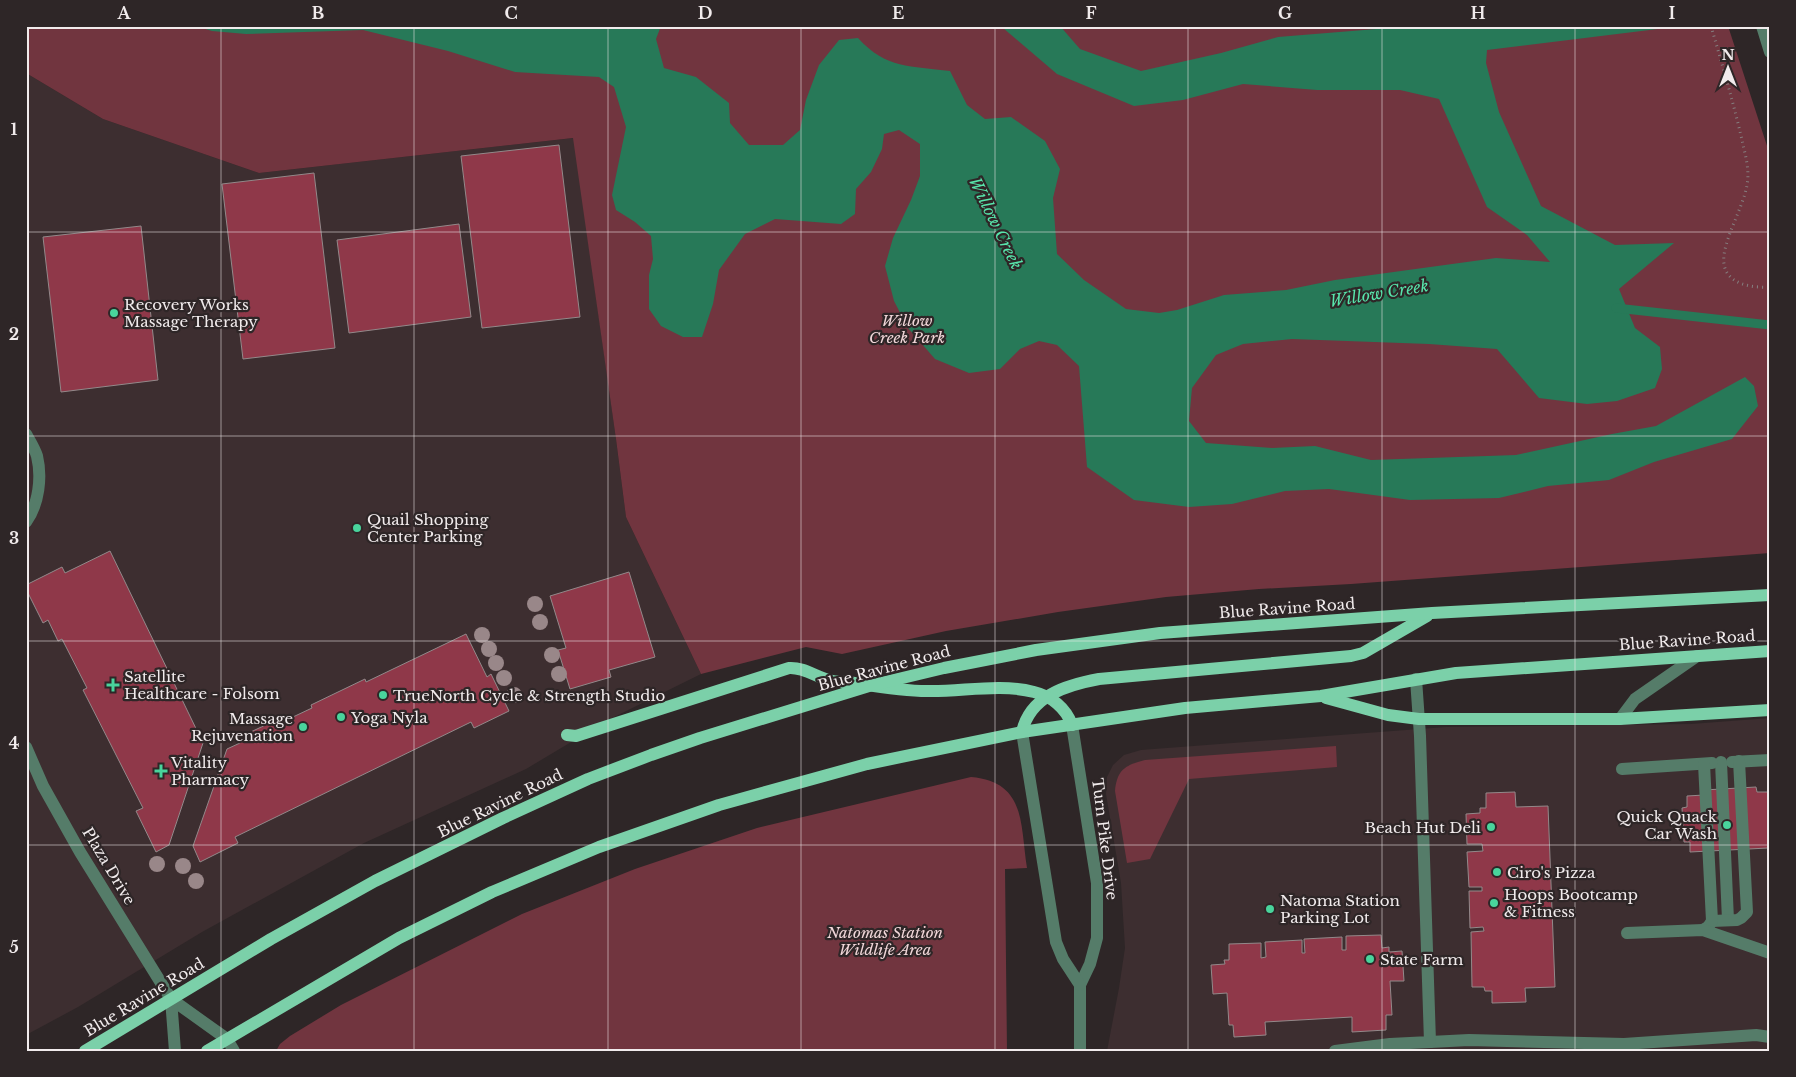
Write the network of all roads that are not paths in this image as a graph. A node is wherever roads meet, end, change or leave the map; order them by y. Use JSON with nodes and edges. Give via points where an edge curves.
{"nodes":[{"id":1,"x":1762,"y":26,"type":"edge"},
{"id":2,"x":1770,"y":52,"type":"edge"},
{"id":3,"x":26,"y":434,"type":"edge"},
{"id":4,"x":26,"y":522,"type":"edge"},
{"id":5,"x":1770,"y":595,"type":"edge"},
{"id":6,"x":1432,"y":613,"type":"junction"},
{"id":7,"x":1770,"y":651,"type":"edge"},
{"id":8,"x":1697,"y":656,"type":"junction"},
{"id":9,"x":1416,"y":679,"type":"junction"},
{"id":10,"x":869,"y":686,"type":"junction"},
{"id":11,"x":1047,"y":696,"type":"junction"},
{"id":12,"x":1321,"y":696,"type":"junction"},
{"id":13,"x":1770,"y":710,"type":"edge"},
{"id":14,"x":1620,"y":718,"type":"junction"},
{"id":15,"x":1419,"y":719,"type":"junction"},
{"id":16,"x":1072,"y":725,"type":"junction"},
{"id":17,"x":1022,"y":732,"type":"junction"},
{"id":18,"x":567,"y":735,"type":"dead end"},
{"id":19,"x":26,"y":747,"type":"edge"},
{"id":20,"x":1770,"y":760,"type":"edge"},
{"id":21,"x":1739,"y":761,"type":"junction"},
{"id":22,"x":1721,"y":762,"type":"junction"},
{"id":23,"x":1704,"y":764,"type":"junction"},
{"id":24,"x":1622,"y":769,"type":"dead end"},
{"id":25,"x":1728,"y":920,"type":"junction"},
{"id":26,"x":1707,"y":925,"type":"junction"},
{"id":27,"x":1627,"y":933,"type":"dead end"},
{"id":28,"x":1770,"y":953,"type":"edge"},
{"id":29,"x":1080,"y":985,"type":"junction"},
{"id":30,"x":171,"y":999,"type":"junction"},
{"id":31,"x":1770,"y":1037,"type":"edge"},
{"id":32,"x":227,"y":1039,"type":"junction"},
{"id":33,"x":1430,"y":1042,"type":"junction"},
{"id":34,"x":1083,"y":1050,"type":"edge"},
{"id":35,"x":85,"y":1051,"type":"edge"},
{"id":36,"x":175,"y":1051,"type":"edge"},
{"id":37,"x":207,"y":1051,"type":"edge"},
{"id":38,"x":234,"y":1051,"type":"edge"},
{"id":39,"x":1335,"y":1051,"type":"edge"}],
"edges":[{"from":1,"to":2,"type":"street"},
{"from":3,"to":4,"type":"street","via":[[36,456],[39,486],[32,515]]},
{"from":5,"to":6,"type":"main road","name":"Blue Ravine Road"},
{"from":6,"to":10,"type":"main road","name":"Blue Ravine Road","via":[[1092,641],[963,664]]},
{"from":6,"to":11,"type":"main road","via":[[1363,653],[1350,656],[1099,679],[1065,686]]},
{"from":7,"to":8,"type":"main road","name":"Blue Ravine Road"},
{"from":8,"to":9,"type":"main road","name":"Blue Ravine Road","via":[[1456,673]]},
{"from":8,"to":14,"type":"street","via":[[1635,699]]},
{"from":9,"to":12,"type":"main road","name":"Blue Ravine Road"},
{"from":9,"to":15,"type":"street"},
{"from":10,"to":11,"type":"main road","via":[[927,692],[1021,690]]},
{"from":10,"to":18,"type":"main road","via":[[832,681],[802,669],[789,668],[576,736]]},
{"from":10,"to":30,"type":"main road","name":"Blue Ravine Road","via":[[700,738],[588,778],[375,881]]},
{"from":11,"to":16,"type":"main road","via":[[1064,709]]},
{"from":11,"to":17,"type":"main road","via":[[1032,710]]},
{"from":12,"to":15,"type":"main road","via":[[1388,715]]},
{"from":12,"to":16,"type":"main road","name":"Blue Ravine Road","via":[[1185,708]]},
{"from":13,"to":14,"type":"main road"},
{"from":14,"to":15,"type":"main road"},
{"from":15,"to":33,"type":"street"},
{"from":16,"to":17,"type":"main road","name":"Blue Ravine Road"},
{"from":16,"to":29,"type":"street","name":"Turn Pike Drive","via":[[1097,883],[1097,938]]},
{"from":17,"to":29,"type":"street","via":[[1056,942]]},
{"from":17,"to":32,"type":"main road","name":"Blue Ravine Road","via":[[867,764],[719,805],[599,847],[492,892],[399,938]]},
{"from":19,"to":30,"type":"street","name":"Plaza Drive","via":[[80,852]]},
{"from":20,"to":21,"type":"street"},
{"from":21,"to":22,"type":"street"},
{"from":21,"to":25,"type":"street","via":[[1747,912],[1741,918]]},
{"from":22,"to":23,"type":"street"},
{"from":22,"to":25,"type":"street"},
{"from":23,"to":24,"type":"street"},
{"from":23,"to":26,"type":"street"},
{"from":25,"to":26,"type":"street"},
{"from":26,"to":27,"type":"street"},
{"from":26,"to":28,"type":"street"},
{"from":29,"to":34,"type":"street","name":"Turn Pike Drive"},
{"from":30,"to":32,"type":"street"},
{"from":30,"to":35,"type":"main road","name":"Blue Ravine Road"},
{"from":30,"to":36,"type":"street"},
{"from":31,"to":33,"type":"street","via":[[1756,1035],[1624,1044]]},
{"from":32,"to":37,"type":"main road","name":"Blue Ravine Road"},
{"from":32,"to":38,"type":"street"},
{"from":33,"to":39,"type":"street"}]}
